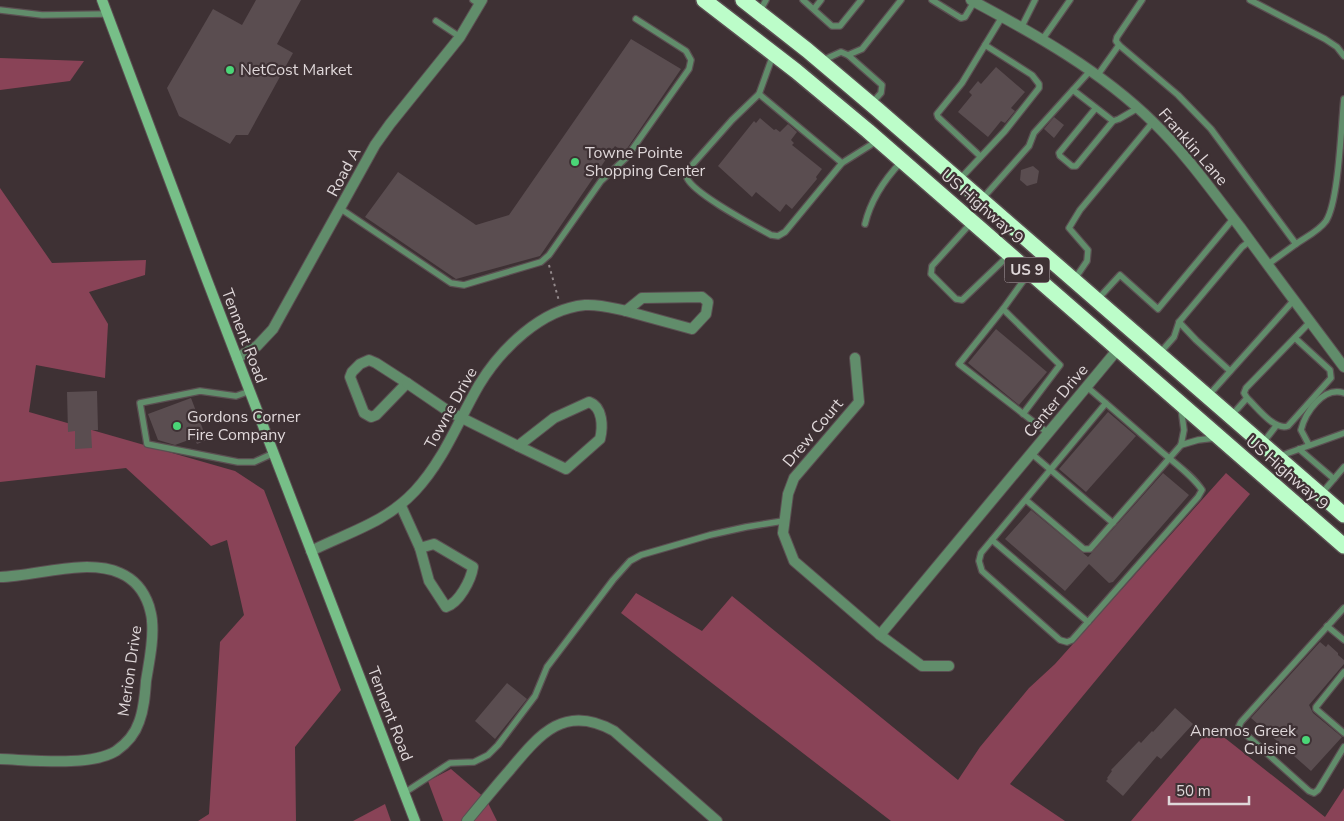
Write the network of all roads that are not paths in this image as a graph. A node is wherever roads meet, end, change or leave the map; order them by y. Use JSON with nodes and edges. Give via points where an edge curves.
{"nodes":[{"id":1,"x":102,"y":0,"type":"edge"},
{"id":2,"x":704,"y":0,"type":"edge"},
{"id":3,"x":743,"y":0,"type":"edge"},
{"id":4,"x":803,"y":0,"type":"edge"},
{"id":5,"x":821,"y":0,"type":"edge"},
{"id":6,"x":860,"y":0,"type":"edge"},
{"id":7,"x":901,"y":0,"type":"edge"},
{"id":8,"x":932,"y":0,"type":"edge"},
{"id":9,"x":1070,"y":0,"type":"edge"},
{"id":10,"x":1142,"y":0,"type":"edge"},
{"id":11,"x":1250,"y":0,"type":"edge"},
{"id":12,"x":478,"y":1,"type":"edge"},
{"id":13,"x":973,"y":1,"type":"edge"},
{"id":14,"x":1033,"y":1,"type":"edge"},
{"id":15,"x":763,"y":6,"type":"edge"},
{"id":16,"x":814,"y":9,"type":"junction"},
{"id":17,"x":0,"y":10,"type":"edge"},
{"id":18,"x":108,"y":14,"type":"junction"},
{"id":19,"x":1002,"y":17,"type":"junction"},
{"id":20,"x":636,"y":18,"type":"dead end"},
{"id":21,"x":436,"y":22,"type":"dead end"},
{"id":22,"x":1021,"y":28,"type":"junction"},
{"id":23,"x":460,"y":37,"type":"junction"},
{"id":24,"x":1042,"y":40,"type":"junction"},
{"id":25,"x":986,"y":45,"type":"junction"},
{"id":26,"x":1119,"y":45,"type":"junction"},
{"id":27,"x":773,"y":53,"type":"junction"},
{"id":28,"x":848,"y":55,"type":"junction"},
{"id":29,"x":1344,"y":56,"type":"edge"},
{"id":30,"x":820,"y":61,"type":"junction"},
{"id":31,"x":1094,"y":73,"type":"junction"},
{"id":32,"x":1072,"y":90,"type":"junction"},
{"id":33,"x":759,"y":94,"type":"junction"},
{"id":34,"x":1344,"y":98,"type":"edge"},
{"id":35,"x":871,"y":104,"type":"junction"},
{"id":36,"x":1138,"y":108,"type":"junction"},
{"id":37,"x":1095,"y":109,"type":"junction"},
{"id":38,"x":1113,"y":121,"type":"junction"},
{"id":39,"x":1154,"y":122,"type":"junction"},
{"id":40,"x":878,"y":140,"type":"junction"},
{"id":41,"x":980,"y":156,"type":"junction"},
{"id":42,"x":902,"y":161,"type":"junction"},
{"id":43,"x":842,"y":163,"type":"junction"},
{"id":44,"x":959,"y":180,"type":"junction"},
{"id":45,"x":982,"y":200,"type":"junction"},
{"id":46,"x":341,"y":209,"type":"junction"},
{"id":47,"x":1233,"y":219,"type":"junction"},
{"id":48,"x":972,"y":222,"type":"junction"},
{"id":49,"x":865,"y":224,"type":"dead end"},
{"id":50,"x":1250,"y":241,"type":"junction"},
{"id":51,"x":1296,"y":244,"type":"junction"},
{"id":52,"x":1009,"y":254,"type":"junction"},
{"id":53,"x":1268,"y":265,"type":"junction"},
{"id":54,"x":1030,"y":272,"type":"junction"},
{"id":55,"x":1074,"y":280,"type":"junction"},
{"id":56,"x":1097,"y":300,"type":"junction"},
{"id":57,"x":1294,"y":300,"type":"junction"},
{"id":58,"x":1003,"y":309,"type":"junction"},
{"id":59,"x":626,"y":311,"type":"junction"},
{"id":60,"x":1179,"y":322,"type":"junction"},
{"id":61,"x":1310,"y":322,"type":"junction"},
{"id":62,"x":1295,"y":338,"type":"junction"},
{"id":63,"x":1118,"y":349,"type":"junction"},
{"id":64,"x":1159,"y":354,"type":"junction"},
{"id":65,"x":237,"y":358,"type":"junction"},
{"id":66,"x":855,"y":358,"type":"dead end"},
{"id":67,"x":1343,"y":365,"type":"edge"},
{"id":68,"x":1330,"y":370,"type":"junction"},
{"id":69,"x":1230,"y":371,"type":"junction"},
{"id":70,"x":407,"y":383,"type":"junction"},
{"id":71,"x":1087,"y":387,"type":"junction"},
{"id":72,"x":250,"y":392,"type":"junction"},
{"id":73,"x":1344,"y":393,"type":"edge"},
{"id":74,"x":1208,"y":396,"type":"junction"},
{"id":75,"x":1247,"y":398,"type":"junction"},
{"id":76,"x":1106,"y":403,"type":"junction"},
{"id":77,"x":1181,"y":404,"type":"junction"},
{"id":78,"x":1023,"y":414,"type":"junction"},
{"id":79,"x":1231,"y":417,"type":"junction"},
{"id":80,"x":462,"y":418,"type":"junction"},
{"id":81,"x":1276,"y":426,"type":"junction"},
{"id":82,"x":1048,"y":433,"type":"junction"},
{"id":83,"x":1344,"y":433,"type":"edge"},
{"id":84,"x":1220,"y":438,"type":"junction"},
{"id":85,"x":1262,"y":444,"type":"junction"},
{"id":86,"x":1181,"y":445,"type":"junction"},
{"id":87,"x":1309,"y":445,"type":"junction"},
{"id":88,"x":518,"y":446,"type":"junction"},
{"id":89,"x":1299,"y":449,"type":"junction"},
{"id":90,"x":274,"y":453,"type":"junction"},
{"id":91,"x":1032,"y":454,"type":"junction"},
{"id":92,"x":1277,"y":457,"type":"junction"},
{"id":93,"x":1169,"y":458,"type":"junction"},
{"id":94,"x":1344,"y":467,"type":"edge"},
{"id":95,"x":1051,"y":470,"type":"junction"},
{"id":96,"x":1334,"y":479,"type":"junction"},
{"id":97,"x":1320,"y":494,"type":"junction"},
{"id":98,"x":1026,"y":500,"type":"junction"},
{"id":99,"x":401,"y":506,"type":"junction"},
{"id":100,"x":1344,"y":515,"type":"edge"},
{"id":101,"x":783,"y":521,"type":"junction"},
{"id":102,"x":1113,"y":524,"type":"junction"},
{"id":103,"x":992,"y":540,"type":"junction"},
{"id":104,"x":1344,"y":546,"type":"edge"},
{"id":105,"x":420,"y":548,"type":"junction"},
{"id":106,"x":311,"y":551,"type":"junction"},
{"id":107,"x":0,"y":577,"type":"edge"},
{"id":108,"x":1344,"y":608,"type":"edge"},
{"id":109,"x":1088,"y":622,"type":"junction"},
{"id":110,"x":1327,"y":626,"type":"junction"},
{"id":111,"x":880,"y":635,"type":"junction"},
{"id":112,"x":1344,"y":640,"type":"edge"},
{"id":113,"x":949,"y":666,"type":"dead end"},
{"id":114,"x":1344,"y":672,"type":"edge"},
{"id":115,"x":1344,"y":733,"type":"edge"},
{"id":116,"x":1344,"y":747,"type":"edge"},
{"id":117,"x":0,"y":759,"type":"edge"},
{"id":118,"x":404,"y":792,"type":"junction"},
{"id":119,"x":415,"y":821,"type":"edge"},
{"id":120,"x":467,"y":821,"type":"edge"},
{"id":121,"x":717,"y":821,"type":"edge"}],
"edges":[{"from":1,"to":18,"type":"street","name":"Tennent Road"},
{"from":2,"to":27,"type":"highway","name":"US Highway 9","number":"US 9"},
{"from":3,"to":15,"type":"highway","name":"US Highway 9","number":"US 9"},
{"from":4,"to":16,"type":"lane"},
{"from":5,"to":16,"type":"lane"},
{"from":6,"to":16,"type":"lane","via":[[840,26],[832,26]]},
{"from":7,"to":28,"type":"lane","via":[[862,49]]},
{"from":8,"to":13,"type":"lane","via":[[961,18],[965,17]]},
{"from":9,"to":24,"type":"lane"},
{"from":10,"to":26,"type":"lane","via":[[1117,37]]},
{"from":11,"to":29,"type":"lane","via":[[1325,39]]},
{"from":12,"to":23,"type":"street","name":"Road A"},
{"from":13,"to":19,"type":"street","name":"Franklin Lane"},
{"from":14,"to":22,"type":"lane"},
{"from":15,"to":30,"type":"highway","name":"US Highway 9","number":"US 9"},
{"from":17,"to":18,"type":"lane","via":[[42,15]]},
{"from":18,"to":65,"type":"street","name":"Tennent Road"},
{"from":19,"to":22,"type":"street","name":"Franklin Lane"},
{"from":19,"to":25,"type":"lane"},
{"from":20,"to":46,"type":"lane","via":[[686,51],[691,60],[689,70],[626,158],[601,181],[541,262],[464,285],[451,283]]},
{"from":21,"to":23,"type":"lane"},
{"from":22,"to":24,"type":"street","name":"Franklin Lane"},
{"from":23,"to":46,"type":"street","name":"Road A","via":[[380,138]]},
{"from":24,"to":31,"type":"street","name":"Franklin Lane"},
{"from":25,"to":41,"type":"lane","via":[[962,84],[937,114]]},
{"from":25,"to":41,"type":"lane","via":[[1032,75],[1039,84],[1038,91],[1005,132]]},
{"from":26,"to":31,"type":"lane"},
{"from":26,"to":51,"type":"lane","via":[[1178,95],[1210,129]]},
{"from":27,"to":33,"type":"lane"},
{"from":27,"to":40,"type":"highway","name":"US Highway 9","number":"US 9"},
{"from":28,"to":30,"type":"lane","via":[[841,52]]},
{"from":28,"to":35,"type":"lane","via":[[882,85],[881,93]]},
{"from":30,"to":35,"type":"highway","name":"US Highway 9","number":"US 9"},
{"from":31,"to":32,"type":"lane"},
{"from":31,"to":36,"type":"street","name":"Franklin Lane"},
{"from":32,"to":37,"type":"lane"},
{"from":32,"to":45,"type":"lane"},
{"from":33,"to":43,"type":"lane"},
{"from":33,"to":43,"type":"lane","via":[[693,164],[687,178],[690,184],[770,235],[778,236],[785,232]]},
{"from":34,"to":51,"type":"lane","via":[[1330,211],[1318,230]]},
{"from":35,"to":44,"type":"highway","name":"US Highway 9","number":"US 9"},
{"from":36,"to":38,"type":"lane"},
{"from":36,"to":39,"type":"street","name":"Franklin Lane"},
{"from":37,"to":38,"type":"lane"},
{"from":37,"to":38,"type":"lane","via":[[1059,153],[1072,166],[1076,166]]},
{"from":39,"to":47,"type":"street","name":"Franklin Lane","via":[[1199,173]]},
{"from":39,"to":55,"type":"lane","via":[[1080,210],[1069,228],[1088,250],[1087,261]]},
{"from":40,"to":42,"type":"highway","name":"US Highway 9","number":"US 9"},
{"from":40,"to":43,"type":"lane"},
{"from":41,"to":44,"type":"lane"},
{"from":42,"to":48,"type":"highway","name":"US Highway 9","number":"US 9"},
{"from":42,"to":49,"type":"lane","via":[[882,183]]},
{"from":44,"to":45,"type":"highway","name":"US Highway 9","number":"US 9"},
{"from":45,"to":55,"type":"highway","name":"US Highway 9","number":"US 9"},
{"from":46,"to":65,"type":"street","name":"Road A","via":[[273,329],[258,346]]},
{"from":47,"to":50,"type":"street","name":"Franklin Lane"},
{"from":47,"to":56,"type":"lane","via":[[1158,309],[1120,275]]},
{"from":48,"to":52,"type":"highway","name":"US Highway 9","number":"US 9"},
{"from":48,"to":52,"type":"lane","via":[[932,266],[931,274],[956,299],[962,300]]},
{"from":50,"to":53,"type":"street","name":"Franklin Lane"},
{"from":50,"to":60,"type":"lane"},
{"from":51,"to":53,"type":"lane"},
{"from":52,"to":54,"type":"highway","name":"US Highway 9","number":"US 9"},
{"from":53,"to":57,"type":"street","name":"Franklin Lane"},
{"from":54,"to":58,"type":"lane"},
{"from":54,"to":63,"type":"highway","name":"US Highway 9","number":"US 9"},
{"from":55,"to":56,"type":"highway","name":"US Highway 9","number":"US 9"},
{"from":56,"to":64,"type":"highway","name":"US Highway 9","number":"US 9"},
{"from":57,"to":61,"type":"street","name":"Franklin Lane"},
{"from":57,"to":69,"type":"lane"},
{"from":58,"to":78,"type":"lane","via":[[1060,365]]},
{"from":58,"to":78,"type":"lane","via":[[959,364]]},
{"from":59,"to":59,"type":"street","name":"Towne Drive","via":[[642,298],[702,297],[708,302],[706,314],[692,329]]},
{"from":59,"to":80,"type":"street","name":"Towne Drive","via":[[594,305],[575,307],[562,310],[534,326],[498,359],[479,385]]},
{"from":60,"to":64,"type":"lane","via":[[1174,337]]},
{"from":60,"to":69,"type":"lane"},
{"from":61,"to":62,"type":"lane"},
{"from":61,"to":67,"type":"street","name":"Franklin Lane"},
{"from":62,"to":68,"type":"lane"},
{"from":62,"to":75,"type":"lane","via":[[1246,388]]},
{"from":63,"to":71,"type":"street","name":"Center Drive"},
{"from":63,"to":77,"type":"highway","name":"US Highway 9","number":"US 9"},
{"from":64,"to":74,"type":"highway","name":"US Highway 9","number":"US 9"},
{"from":65,"to":72,"type":"street","name":"Tennent Road"},
{"from":66,"to":101,"type":"street","name":"Drew Court","via":[[859,402],[794,478]]},
{"from":67,"to":68,"type":"lane"},
{"from":68,"to":81,"type":"lane","via":[[1331,378],[1288,426]]},
{"from":69,"to":74,"type":"lane"},
{"from":70,"to":70,"type":"street","via":[[371,417],[362,409],[350,377],[360,364],[370,360]]},
{"from":70,"to":80,"type":"street"},
{"from":71,"to":76,"type":"lane"},
{"from":71,"to":82,"type":"street","name":"Center Drive"},
{"from":72,"to":90,"type":"street","name":"Tennent Road"},
{"from":72,"to":90,"type":"lane","via":[[236,396],[200,391],[140,404],[147,444],[238,462],[254,462]]},
{"from":73,"to":87,"type":"lane","via":[[1328,394],[1308,412],[1301,430]]},
{"from":74,"to":79,"type":"highway","name":"US Highway 9","number":"US 9"},
{"from":75,"to":79,"type":"lane"},
{"from":75,"to":81,"type":"lane"},
{"from":76,"to":93,"type":"lane"},
{"from":76,"to":95,"type":"lane"},
{"from":77,"to":84,"type":"highway","name":"US Highway 9","number":"US 9"},
{"from":77,"to":86,"type":"lane","via":[[1184,422]]},
{"from":78,"to":82,"type":"lane"},
{"from":79,"to":85,"type":"highway","name":"US Highway 9","number":"US 9"},
{"from":80,"to":88,"type":"street"},
{"from":80,"to":99,"type":"street","name":"Towne Drive","via":[[431,472]]},
{"from":81,"to":85,"type":"lane"},
{"from":82,"to":91,"type":"street","name":"Center Drive"},
{"from":83,"to":87,"type":"lane"},
{"from":84,"to":86,"type":"lane"},
{"from":84,"to":104,"type":"highway","name":"US Highway 9","number":"US 9"},
{"from":85,"to":92,"type":"highway","name":"US Highway 9","number":"US 9"},
{"from":86,"to":93,"type":"lane"},
{"from":87,"to":89,"type":"lane"},
{"from":88,"to":88,"type":"street","via":[[554,418],[589,402],[598,408],[600,439],[566,469]]},
{"from":89,"to":92,"type":"lane"},
{"from":89,"to":96,"type":"lane"},
{"from":90,"to":106,"type":"street","name":"Tennent Road"},
{"from":91,"to":95,"type":"lane"},
{"from":91,"to":111,"type":"street","name":"Center Drive"},
{"from":92,"to":97,"type":"highway","name":"US Highway 9","number":"US 9"},
{"from":93,"to":102,"type":"lane"},
{"from":93,"to":109,"type":"lane","via":[[1202,490]]},
{"from":94,"to":96,"type":"lane"},
{"from":95,"to":98,"type":"lane"},
{"from":95,"to":102,"type":"lane"},
{"from":96,"to":97,"type":"lane"},
{"from":97,"to":100,"type":"highway","name":"US Highway 9","number":"US 9"},
{"from":98,"to":102,"type":"lane","via":[[1084,549],[1090,549]]},
{"from":98,"to":103,"type":"lane"},
{"from":99,"to":105,"type":"street"},
{"from":99,"to":106,"type":"street","name":"Towne Drive","via":[[371,524]]},
{"from":101,"to":111,"type":"street","name":"Drew Court","via":[[783,533],[794,561]]},
{"from":101,"to":118,"type":"lane","via":[[710,535],[630,561],[547,667],[536,696],[498,745],[474,762],[450,763]]},
{"from":103,"to":109,"type":"lane"},
{"from":103,"to":109,"type":"lane","via":[[981,553],[982,571],[1060,640],[1072,640]]},
{"from":105,"to":105,"type":"street","via":[[434,544],[473,567],[462,591],[449,606],[446,607],[429,581]]},
{"from":106,"to":118,"type":"street","name":"Tennent Road"},
{"from":107,"to":117,"type":"street","name":"Merion Drive","via":[[80,567],[114,571],[129,577],[138,586],[145,596],[152,621],[142,713],[126,742],[116,751],[86,761]]},
{"from":108,"to":110,"type":"lane"},
{"from":110,"to":112,"type":"lane"},
{"from":110,"to":116,"type":"lane","via":[[1239,726],[1314,793]]},
{"from":111,"to":113,"type":"street","name":"Drew Court","via":[[922,666]]},
{"from":114,"to":115,"type":"lane","via":[[1316,707]]},
{"from":118,"to":119,"type":"street","name":"Tennent Road"},
{"from":120,"to":121,"type":"street","via":[[537,738],[554,726],[580,720],[614,731]]}]}
